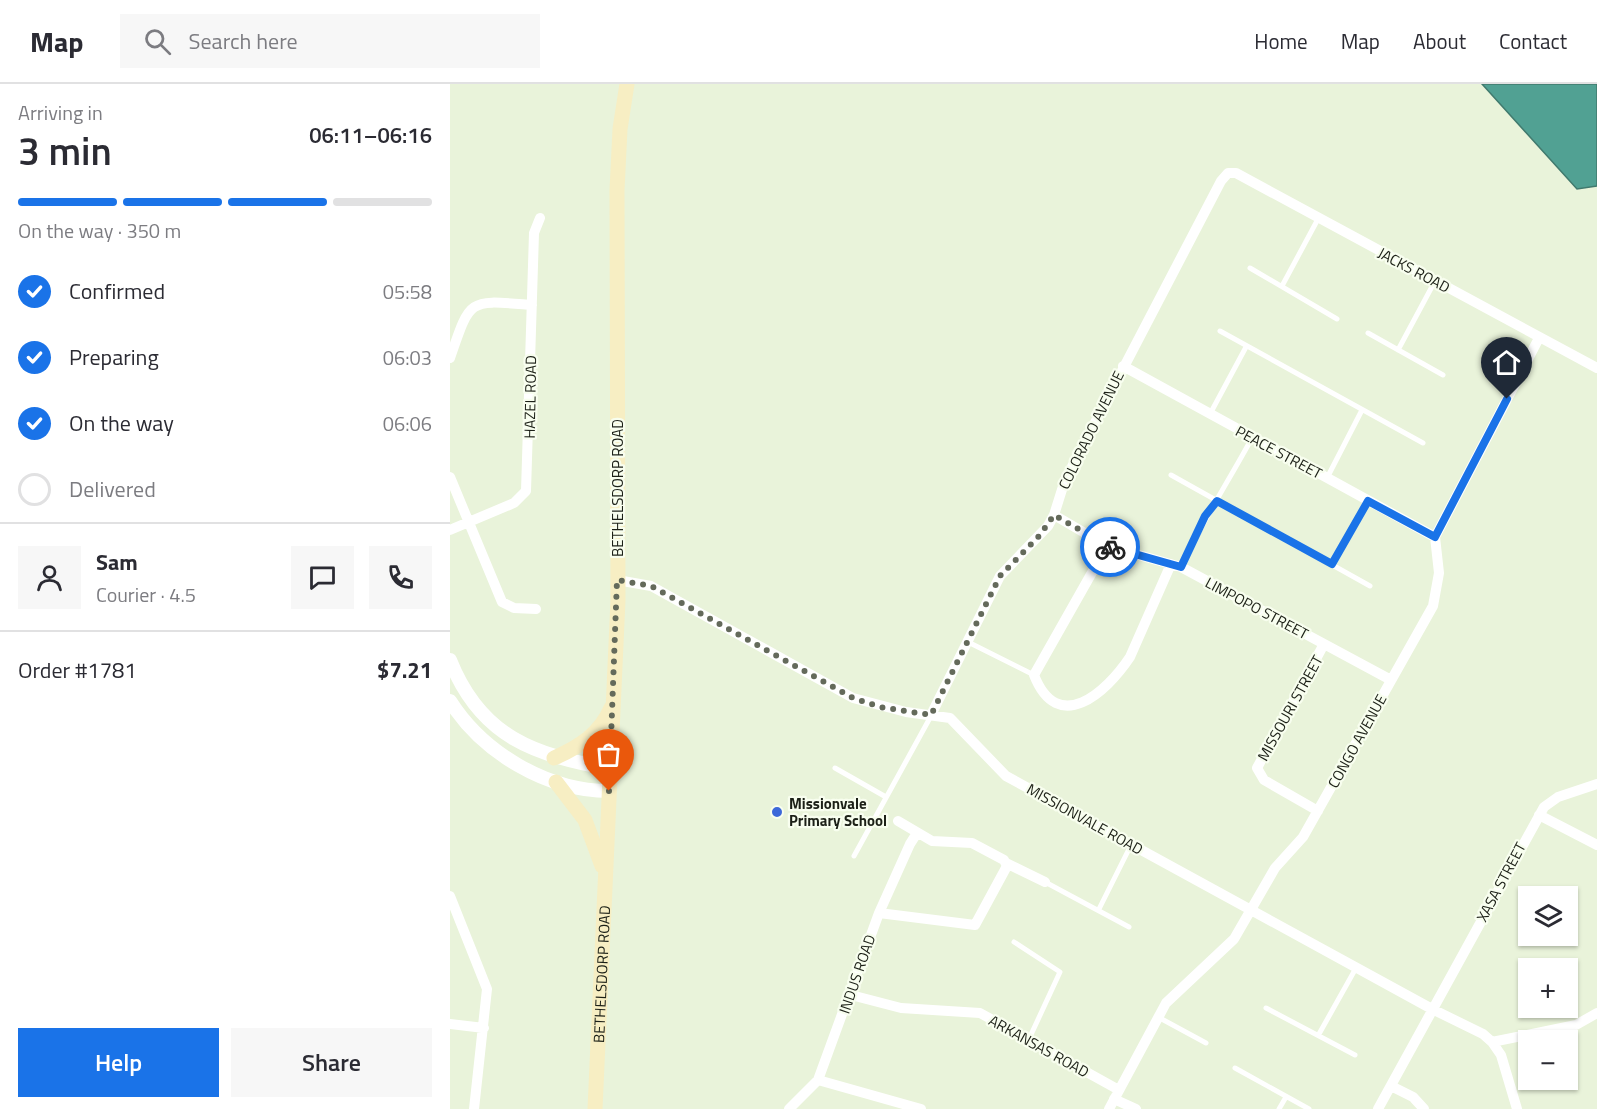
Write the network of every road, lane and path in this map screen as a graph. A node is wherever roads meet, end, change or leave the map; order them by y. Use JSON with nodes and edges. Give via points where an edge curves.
{"nodes":[{"id":1,"x":627,"y":84,"type":"edge"},
{"id":2,"x":1232,"y":172,"type":"joint"},
{"id":3,"x":540,"y":218,"type":"dead end"},
{"id":4,"x":1318,"y":219,"type":"junction"},
{"id":5,"x":1250,"y":268,"type":"dead end"},
{"id":6,"x":1435,"y":281,"type":"junction"},
{"id":7,"x":1282,"y":286,"type":"junction"},
{"id":8,"x":532,"y":305,"type":"junction"},
{"id":9,"x":1337,"y":319,"type":"dead end"},
{"id":10,"x":1221,"y":332,"type":"dead end"},
{"id":11,"x":1368,"y":333,"type":"dead end"},
{"id":12,"x":1539,"y":338,"type":"junction"},
{"id":13,"x":1246,"y":347,"type":"junction"},
{"id":14,"x":1398,"y":350,"type":"junction"},
{"id":15,"x":450,"y":357,"type":"edge"},
{"id":16,"x":1123,"y":366,"type":"junction"},
{"id":17,"x":1597,"y":368,"type":"edge"},
{"id":18,"x":1443,"y":375,"type":"dead end"},
{"id":19,"x":1362,"y":410,"type":"junction"},
{"id":20,"x":1210,"y":414,"type":"junction"},
{"id":21,"x":1252,"y":438,"type":"junction"},
{"id":22,"x":1423,"y":443,"type":"dead end"},
{"id":23,"x":1171,"y":476,"type":"dead end"},
{"id":24,"x":450,"y":477,"type":"edge"},
{"id":25,"x":1327,"y":478,"type":"junction"},
{"id":26,"x":1217,"y":501,"type":"junction"},
{"id":27,"x":1368,"y":501,"type":"junction"},
{"id":28,"x":1054,"y":515,"type":"junction"},
{"id":29,"x":468,"y":522,"type":"junction"},
{"id":30,"x":450,"y":530,"type":"edge"},
{"id":31,"x":1435,"y":537,"type":"junction"},
{"id":32,"x":1107,"y":546,"type":"junction"},
{"id":33,"x":1332,"y":564,"type":"junction"},
{"id":34,"x":1176,"y":565,"type":"junction"},
{"id":35,"x":617,"y":580,"type":"junction"},
{"id":36,"x":1370,"y":586,"type":"dead end"},
{"id":37,"x":536,"y":609,"type":"dead end"},
{"id":38,"x":967,"y":641,"type":"junction"},
{"id":39,"x":1324,"y":644,"type":"junction"},
{"id":40,"x":450,"y":660,"type":"edge"},
{"id":41,"x":1034,"y":675,"type":"junction"},
{"id":42,"x":1391,"y":680,"type":"junction"},
{"id":43,"x":614,"y":700,"type":"junction"},
{"id":44,"x":450,"y":701,"type":"edge"},
{"id":45,"x":931,"y":715,"type":"junction"},
{"id":46,"x":554,"y":758,"type":"junction"},
{"id":47,"x":835,"y":768,"type":"dead end"},
{"id":48,"x":611,"y":769,"type":"junction"},
{"id":49,"x":556,"y":782,"type":"junction"},
{"id":50,"x":1597,"y":784,"type":"edge"},
{"id":51,"x":609,"y":791,"type":"junction"},
{"id":52,"x":886,"y":797,"type":"junction"},
{"id":53,"x":1318,"y":811,"type":"junction"},
{"id":54,"x":1539,"y":815,"type":"junction"},
{"id":55,"x":898,"y":821,"type":"dead end"},
{"id":56,"x":917,"y":833,"type":"junction"},
{"id":57,"x":1131,"y":845,"type":"junction"},
{"id":58,"x":1597,"y":845,"type":"edge"},
{"id":59,"x":854,"y":856,"type":"dead end"},
{"id":60,"x":1006,"y":863,"type":"junction"},
{"id":61,"x":1045,"y":882,"type":"joint"},
{"id":62,"x":606,"y":884,"type":"junction"},
{"id":63,"x":450,"y":896,"type":"edge"},
{"id":64,"x":1099,"y":909,"type":"junction"},
{"id":65,"x":1252,"y":909,"type":"junction"},
{"id":66,"x":879,"y":913,"type":"junction"},
{"id":67,"x":1129,"y":927,"type":"dead end"},
{"id":68,"x":1014,"y":942,"type":"dead end"},
{"id":69,"x":1357,"y":967,"type":"junction"},
{"id":70,"x":851,"y":995,"type":"junction"},
{"id":71,"x":1266,"y":1008,"type":"dead end"},
{"id":72,"x":1432,"y":1009,"type":"junction"},
{"id":73,"x":1597,"y":1013,"type":"edge"},
{"id":74,"x":1157,"y":1016,"type":"junction"},
{"id":75,"x":450,"y":1024,"type":"edge"},
{"id":76,"x":484,"y":1028,"type":"junction"},
{"id":77,"x":1319,"y":1034,"type":"junction"},
{"id":78,"x":1029,"y":1039,"type":"junction"},
{"id":79,"x":1492,"y":1042,"type":"junction"},
{"id":80,"x":1206,"y":1043,"type":"dead end"},
{"id":81,"x":1355,"y":1055,"type":"dead end"},
{"id":82,"x":1235,"y":1068,"type":"dead end"},
{"id":83,"x":818,"y":1080,"type":"junction"},
{"id":84,"x":1391,"y":1086,"type":"junction"},
{"id":85,"x":1286,"y":1097,"type":"junction"},
{"id":86,"x":1114,"y":1099,"type":"edge"},
{"id":87,"x":474,"y":1109,"type":"edge"},
{"id":88,"x":595,"y":1109,"type":"edge"},
{"id":89,"x":789,"y":1109,"type":"edge"},
{"id":90,"x":921,"y":1109,"type":"edge"},
{"id":91,"x":1136,"y":1109,"type":"edge"},
{"id":92,"x":1279,"y":1109,"type":"edge"},
{"id":93,"x":1309,"y":1109,"type":"edge"},
{"id":94,"x":1378,"y":1109,"type":"edge"},
{"id":95,"x":1425,"y":1109,"type":"edge"},
{"id":96,"x":1518,"y":1109,"type":"edge"}],
"edges":[{"from":1,"to":35,"type":"main road","name":"BETHELSDORP ROAD","via":[[617,190]]},
{"from":2,"to":4,"type":"street","name":"JACKS ROAD"},
{"from":2,"to":16,"type":"street","name":"COLORADO AVENUE","via":[[1221,181]]},
{"from":3,"to":8,"type":"street","name":"HAZEL ROAD","via":[[534,233]]},
{"from":4,"to":6,"type":"street","name":"JACKS ROAD"},
{"from":4,"to":7,"type":"lane"},
{"from":5,"to":7,"type":"lane"},
{"from":6,"to":12,"type":"street","name":"JACKS ROAD"},
{"from":6,"to":14,"type":"lane"},
{"from":7,"to":9,"type":"lane"},
{"from":8,"to":15,"type":"street","via":[[474,304],[464,318]]},
{"from":8,"to":29,"type":"street","name":"HAZEL ROAD","via":[[526,491],[514,503]]},
{"from":10,"to":13,"type":"lane"},
{"from":11,"to":14,"type":"lane"},
{"from":12,"to":17,"type":"street","name":"JACKS ROAD"},
{"from":12,"to":31,"type":"street"},
{"from":13,"to":19,"type":"lane"},
{"from":13,"to":20,"type":"lane"},
{"from":14,"to":18,"type":"lane"},
{"from":16,"to":20,"type":"street","name":"PEACE STREET"},
{"from":16,"to":28,"type":"street","name":"COLORADO AVENUE","via":[[1065,480]]},
{"from":19,"to":22,"type":"lane"},
{"from":19,"to":25,"type":"lane"},
{"from":20,"to":21,"type":"street","name":"PEACE STREET"},
{"from":21,"to":25,"type":"street","name":"PEACE STREET"},
{"from":21,"to":26,"type":"lane"},
{"from":23,"to":26,"type":"lane"},
{"from":24,"to":29,"type":"street"},
{"from":25,"to":27,"type":"street","name":"PEACE STREET"},
{"from":26,"to":33,"type":"lane"},
{"from":26,"to":34,"type":"lane"},
{"from":27,"to":31,"type":"street","name":"PEACE STREET"},
{"from":27,"to":33,"type":"lane"},
{"from":28,"to":32,"type":"street","name":"LIMPOPO STREET"},
{"from":28,"to":38,"type":"street","name":"COLORADO AVENUE","via":[[1000,576]]},
{"from":29,"to":30,"type":"street","name":"HAZEL ROAD"},
{"from":29,"to":37,"type":"street","via":[[502,602],[514,608]]},
{"from":31,"to":42,"type":"street","name":"CONGO AVENUE","via":[[1439,573],[1436,600]]},
{"from":32,"to":34,"type":"street","name":"LIMPOPO STREET"},
{"from":32,"to":41,"type":"street"},
{"from":33,"to":36,"type":"lane"},
{"from":34,"to":39,"type":"street","name":"LIMPOPO STREET"},
{"from":34,"to":41,"type":"street","via":[[1130,657],[1104,688],[1063,707],[1042,695]]},
{"from":35,"to":43,"type":"main road","name":"BETHELSDORP ROAD"},
{"from":35,"to":45,"type":"street","name":"MISSIONVALE ROAD","via":[[651,586],[853,698],[880,707]]},
{"from":38,"to":41,"type":"lane"},
{"from":38,"to":45,"type":"street","name":"COLORADO AVENUE"},
{"from":39,"to":42,"type":"street","name":"LIMPOPO STREET"},
{"from":39,"to":53,"type":"street","name":"MISSOURI STREET","via":[[1257,768],[1264,780]]},
{"from":40,"to":46,"type":"street","via":[[484,716],[516,741]]},
{"from":42,"to":53,"type":"street","name":"CONGO AVENUE"},
{"from":43,"to":46,"type":"main road","via":[[599,729],[588,740]]},
{"from":43,"to":48,"type":"main road","name":"BETHELSDORP ROAD"},
{"from":44,"to":49,"type":"street","via":[[487,744]]},
{"from":45,"to":52,"type":"lane"},
{"from":45,"to":57,"type":"street","name":"MISSIONVALE ROAD","via":[[950,717],[1006,776]]},
{"from":46,"to":48,"type":"street"},
{"from":47,"to":52,"type":"lane"},
{"from":48,"to":51,"type":"main road","name":"BETHELSDORP ROAD"},
{"from":49,"to":51,"type":"street"},
{"from":49,"to":62,"type":"main road","via":[[585,820]]},
{"from":50,"to":54,"type":"street","name":"XASA STREET","via":[[1558,797]]},
{"from":51,"to":62,"type":"main road","name":"BETHELSDORP ROAD"},
{"from":52,"to":59,"type":"lane"},
{"from":53,"to":65,"type":"street","name":"CONGO AVENUE","via":[[1298,845],[1275,868]]},
{"from":54,"to":58,"type":"street"},
{"from":54,"to":72,"type":"street","name":"XASA STREET"},
{"from":55,"to":56,"type":"street"},
{"from":56,"to":60,"type":"street","via":[[932,841],[972,843]]},
{"from":56,"to":66,"type":"street","name":"INDUS ROAD"},
{"from":57,"to":64,"type":"lane"},
{"from":57,"to":65,"type":"street","name":"MISSIONVALE ROAD"},
{"from":60,"to":61,"type":"street"},
{"from":60,"to":66,"type":"street","via":[[975,925]]},
{"from":61,"to":64,"type":"lane"},
{"from":62,"to":88,"type":"main road","name":"BETHELSDORP ROAD"},
{"from":63,"to":76,"type":"street","via":[[487,989]]},
{"from":64,"to":67,"type":"lane"},
{"from":65,"to":69,"type":"street","name":"MISSIONVALE ROAD"},
{"from":65,"to":74,"type":"street","name":"CONGO AVENUE","via":[[1224,950],[1175,992]]},
{"from":66,"to":70,"type":"street","name":"INDUS ROAD"},
{"from":68,"to":78,"type":"lane","via":[[1060,972]]},
{"from":69,"to":72,"type":"street","name":"MISSIONVALE ROAD"},
{"from":69,"to":77,"type":"lane"},
{"from":70,"to":78,"type":"street","name":"ARKANSAS ROAD","via":[[902,1008],[980,1013]]},
{"from":70,"to":83,"type":"street","name":"INDUS ROAD"},
{"from":71,"to":77,"type":"lane"},
{"from":72,"to":79,"type":"street","name":"MISSIONVALE ROAD"},
{"from":72,"to":84,"type":"street","name":"XASA STREET"},
{"from":73,"to":79,"type":"street","via":[[1576,1025]]},
{"from":74,"to":80,"type":"lane"},
{"from":74,"to":86,"type":"street","name":"CONGO AVENUE"},
{"from":75,"to":76,"type":"street"},
{"from":76,"to":87,"type":"street"},
{"from":77,"to":81,"type":"lane"},
{"from":78,"to":86,"type":"street","name":"ARKANSAS ROAD"},
{"from":79,"to":96,"type":"street","via":[[1501,1055]]},
{"from":82,"to":85,"type":"lane"},
{"from":83,"to":89,"type":"street","name":"INDUS ROAD"},
{"from":83,"to":90,"type":"street"},
{"from":84,"to":94,"type":"street","name":"XASA STREET"},
{"from":84,"to":95,"type":"street","via":[[1413,1097]]},
{"from":85,"to":92,"type":"lane"},
{"from":85,"to":93,"type":"lane"},
{"from":86,"to":91,"type":"street","name":"ARKANSAS ROAD"}]}
